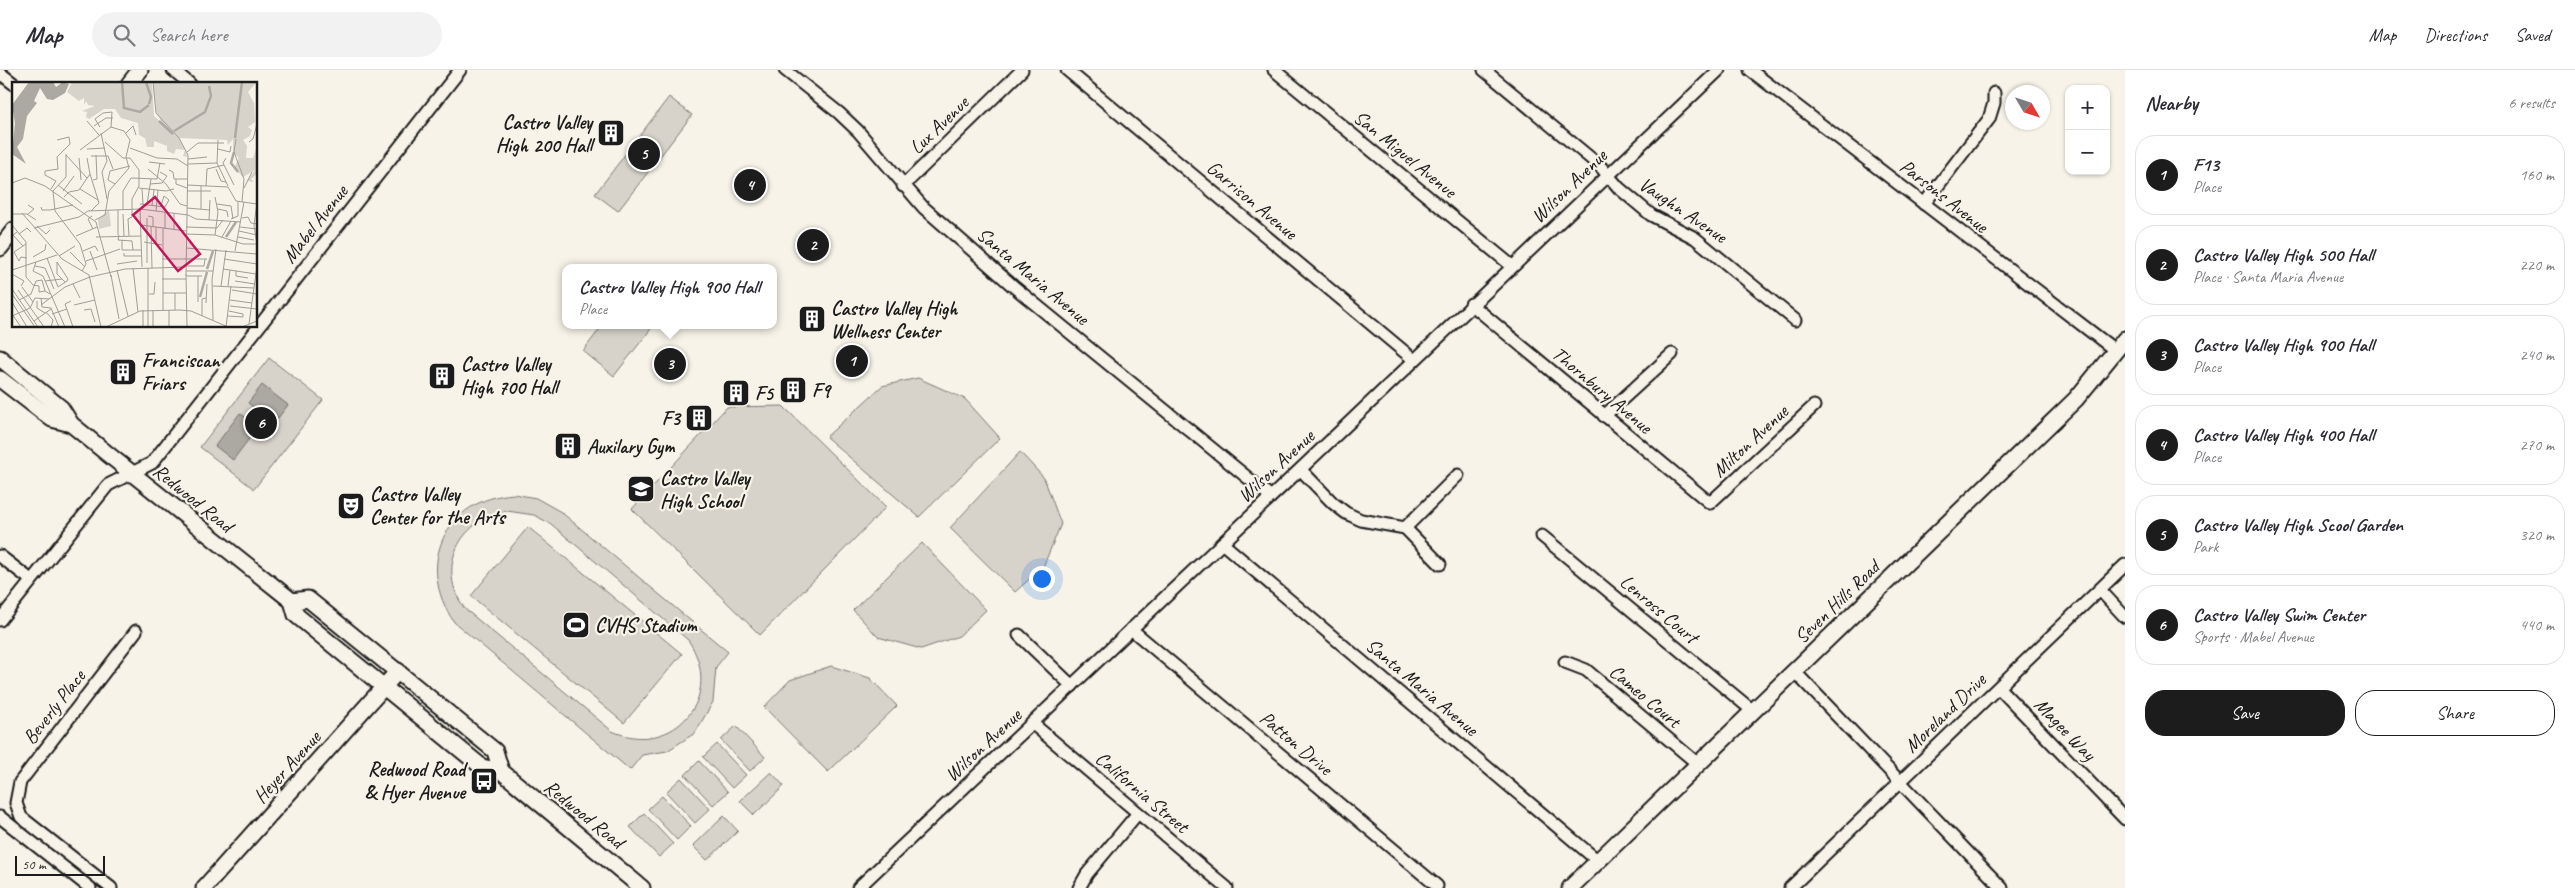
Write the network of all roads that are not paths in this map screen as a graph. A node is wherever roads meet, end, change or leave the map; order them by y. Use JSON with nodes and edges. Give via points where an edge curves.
{"nodes":[{"id":1,"x":140,"y":70,"type":"edge"},
{"id":2,"x":173,"y":70,"type":"edge"},
{"id":3,"x":460,"y":70,"type":"edge"},
{"id":4,"x":785,"y":70,"type":"edge"},
{"id":5,"x":1067,"y":70,"type":"edge"},
{"id":6,"x":1274,"y":70,"type":"edge"},
{"id":7,"x":1484,"y":70,"type":"edge"},
{"id":8,"x":1719,"y":70,"type":"edge"},
{"id":9,"x":1750,"y":70,"type":"edge"},
{"id":10,"x":1016,"y":72,"type":"edge"},
{"id":11,"x":0,"y":73,"type":"edge"},
{"id":12,"x":12,"y":82,"type":"edge"},
{"id":13,"x":131,"y":82,"type":"edge"},
{"id":14,"x":188,"y":82,"type":"edge"},
{"id":15,"x":1994,"y":93,"type":"dead end"},
{"id":16,"x":1608,"y":175,"type":"junction"},
{"id":17,"x":903,"y":186,"type":"junction"},
{"id":18,"x":1924,"y":204,"type":"junction"},
{"id":19,"x":12,"y":233,"type":"edge"},
{"id":20,"x":0,"y":248,"type":"edge"},
{"id":21,"x":1512,"y":266,"type":"junction"},
{"id":22,"x":1471,"y":304,"type":"junction"},
{"id":23,"x":1795,"y":320,"type":"dead end"},
{"id":24,"x":2125,"y":339,"type":"edge"},
{"id":25,"x":2116,"y":351,"type":"junction"},
{"id":26,"x":1672,"y":354,"type":"dead end"},
{"id":27,"x":0,"y":358,"type":"edge"},
{"id":28,"x":1413,"y":359,"type":"junction"},
{"id":29,"x":0,"y":378,"type":"edge"},
{"id":30,"x":1814,"y":406,"type":"dead end"},
{"id":31,"x":1604,"y":416,"type":"junction"},
{"id":32,"x":71,"y":424,"type":"junction"},
{"id":33,"x":1301,"y":470,"type":"junction"},
{"id":34,"x":131,"y":474,"type":"junction"},
{"id":35,"x":1458,"y":475,"type":"dead end"},
{"id":36,"x":1270,"y":496,"type":"junction"},
{"id":37,"x":1710,"y":502,"type":"joint"},
{"id":38,"x":1405,"y":528,"type":"junction"},
{"id":39,"x":1542,"y":536,"type":"dead end"},
{"id":40,"x":1222,"y":543,"type":"junction"},
{"id":41,"x":0,"y":556,"type":"edge"},
{"id":42,"x":1440,"y":564,"type":"dead end"},
{"id":43,"x":2125,"y":565,"type":"edge"},
{"id":44,"x":31,"y":580,"type":"junction"},
{"id":45,"x":2100,"y":590,"type":"junction"},
{"id":46,"x":292,"y":601,"type":"junction"},
{"id":47,"x":2125,"y":617,"type":"edge"},
{"id":48,"x":0,"y":620,"type":"edge"},
{"id":49,"x":1131,"y":629,"type":"junction"},
{"id":50,"x":136,"y":631,"type":"dead end"},
{"id":51,"x":1019,"y":634,"type":"dead end"},
{"id":52,"x":1565,"y":662,"type":"dead end"},
{"id":53,"x":398,"y":671,"type":"junction"},
{"id":54,"x":1794,"y":671,"type":"junction"},
{"id":55,"x":1072,"y":686,"type":"junction"},
{"id":56,"x":385,"y":687,"type":"junction"},
{"id":57,"x":1999,"y":688,"type":"junction"},
{"id":58,"x":1753,"y":711,"type":"junction"},
{"id":59,"x":1033,"y":724,"type":"junction"},
{"id":60,"x":1698,"y":764,"type":"junction"},
{"id":61,"x":500,"y":771,"type":"junction"},
{"id":62,"x":1900,"y":782,"type":"junction"},
{"id":63,"x":1138,"y":814,"type":"junction"},
{"id":64,"x":0,"y":817,"type":"edge"},
{"id":65,"x":2125,"y":819,"type":"edge"},
{"id":66,"x":1598,"y":861,"type":"junction"},
{"id":67,"x":1798,"y":885,"type":"edge"},
{"id":68,"x":1437,"y":886,"type":"dead end"},
{"id":69,"x":90,"y":888,"type":"edge"},
{"id":70,"x":111,"y":888,"type":"edge"},
{"id":71,"x":204,"y":888,"type":"edge"},
{"id":72,"x":642,"y":888,"type":"edge"},
{"id":73,"x":858,"y":888,"type":"edge"},
{"id":74,"x":1079,"y":888,"type":"edge"},
{"id":75,"x":1227,"y":888,"type":"edge"},
{"id":76,"x":1570,"y":888,"type":"edge"},
{"id":77,"x":2002,"y":888,"type":"edge"}],
"edges":[{"from":1,"to":13,"type":"main road"},
{"from":2,"to":14,"type":"street"},
{"from":3,"to":34,"type":"street","name":"Mabel Avenue","via":[[154,461]]},
{"from":4,"to":17,"type":"street","name":"Santa Maria Avenue","via":[[839,112]]},
{"from":5,"to":28,"type":"street","name":"Garrison Avenue"},
{"from":6,"to":21,"type":"street","name":"San Miguel Avenue"},
{"from":7,"to":16,"type":"street","name":"Vaughn Avenue"},
{"from":8,"to":16,"type":"street","name":"Wilson Avenue"},
{"from":9,"to":18,"type":"street","name":"Parsons Avenue"},
{"from":10,"to":17,"type":"street","name":"Lux Avenue"},
{"from":11,"to":12,"type":"street"},
{"from":15,"to":18,"type":"street","via":[[1989,119]]},
{"from":16,"to":21,"type":"street","name":"Wilson Avenue"},
{"from":16,"to":23,"type":"street","name":"Vaughn Avenue","via":[[1618,188],[1652,215],[1696,238]]},
{"from":17,"to":36,"type":"street","name":"Santa Maria Avenue","via":[[1014,286]]},
{"from":18,"to":25,"type":"street","name":"Parsons Avenue"},
{"from":19,"to":20,"type":"main road"},
{"from":21,"to":22,"type":"street","name":"Wilson Avenue"},
{"from":22,"to":28,"type":"street","name":"Wilson Avenue"},
{"from":22,"to":31,"type":"street","name":"Thornbury Avenue"},
{"from":24,"to":25,"type":"main road","name":"Seven Hills Road"},
{"from":25,"to":54,"type":"main road","name":"Seven Hills Road","via":[[2076,399]]},
{"from":26,"to":31,"type":"street"},
{"from":27,"to":32,"type":"main road","name":"Redwood Road","via":[[60,408]]},
{"from":28,"to":33,"type":"street","name":"Wilson Avenue"},
{"from":29,"to":32,"type":"main road","name":"Redwood Road","via":[[52,420]]},
{"from":30,"to":37,"type":"street","name":"Milton Avenue"},
{"from":31,"to":37,"type":"street","name":"Thornbury Avenue"},
{"from":32,"to":34,"type":"main road","name":"Redwood Road"},
{"from":33,"to":36,"type":"street","name":"Wilson Avenue"},
{"from":33,"to":38,"type":"street","via":[[1346,513],[1361,520]]},
{"from":34,"to":44,"type":"street","name":"Mabel Avenue","via":[[108,485]]},
{"from":34,"to":46,"type":"main road","name":"Redwood Road"},
{"from":35,"to":38,"type":"street"},
{"from":36,"to":40,"type":"street","name":"Wilson Avenue"},
{"from":38,"to":42,"type":"street"},
{"from":39,"to":58,"type":"street","name":"Lenross Court"},
{"from":40,"to":49,"type":"street","name":"Wilson Avenue"},
{"from":40,"to":66,"type":"street","name":"Santa Maria Avenue"},
{"from":41,"to":44,"type":"street"},
{"from":43,"to":45,"type":"street","name":"Moreland Drive"},
{"from":44,"to":48,"type":"street","name":"Mabel Avenue"},
{"from":45,"to":47,"type":"street"},
{"from":45,"to":57,"type":"street","name":"Moreland Drive"},
{"from":46,"to":53,"type":"main road","name":"Redwood Road","via":[[308,599]]},
{"from":46,"to":56,"type":"main road","name":"Redwood Road","via":[[296,615]]},
{"from":49,"to":55,"type":"street","name":"Wilson Avenue"},
{"from":49,"to":68,"type":"street","name":"Patton Drive"},
{"from":50,"to":70,"type":"street","name":"Beverly Place","via":[[20,782],[16,793],[21,817]]},
{"from":51,"to":55,"type":"street"},
{"from":52,"to":60,"type":"street","name":"Cameo Court","via":[[1586,670]]},
{"from":53,"to":56,"type":"main road","name":"Heyer Avenue"},
{"from":53,"to":61,"type":"main road","name":"Redwood Road","via":[[496,751]]},
{"from":54,"to":58,"type":"main road","name":"Seven Hills Road"},
{"from":54,"to":62,"type":"street"},
{"from":55,"to":59,"type":"street","name":"Wilson Avenue"},
{"from":56,"to":61,"type":"main road","name":"Redwood Road","via":[[482,767]]},
{"from":56,"to":71,"type":"main road","name":"Heyer Avenue"},
{"from":57,"to":62,"type":"street","name":"Moreland Drive"},
{"from":57,"to":65,"type":"street","name":"Magee Way"},
{"from":58,"to":60,"type":"main road","name":"Seven Hills Road"},
{"from":59,"to":63,"type":"street","name":"California Street"},
{"from":59,"to":73,"type":"street","name":"Wilson Avenue"},
{"from":60,"to":66,"type":"main road","name":"Seven Hills Road"},
{"from":61,"to":72,"type":"main road","name":"Redwood Road"},
{"from":62,"to":67,"type":"street","name":"Moreland Drive"},
{"from":62,"to":77,"type":"street"},
{"from":63,"to":74,"type":"street"},
{"from":63,"to":75,"type":"street","name":"California Street"},
{"from":64,"to":69,"type":"street"},
{"from":66,"to":76,"type":"main road","name":"Seven Hills Road"}]}
